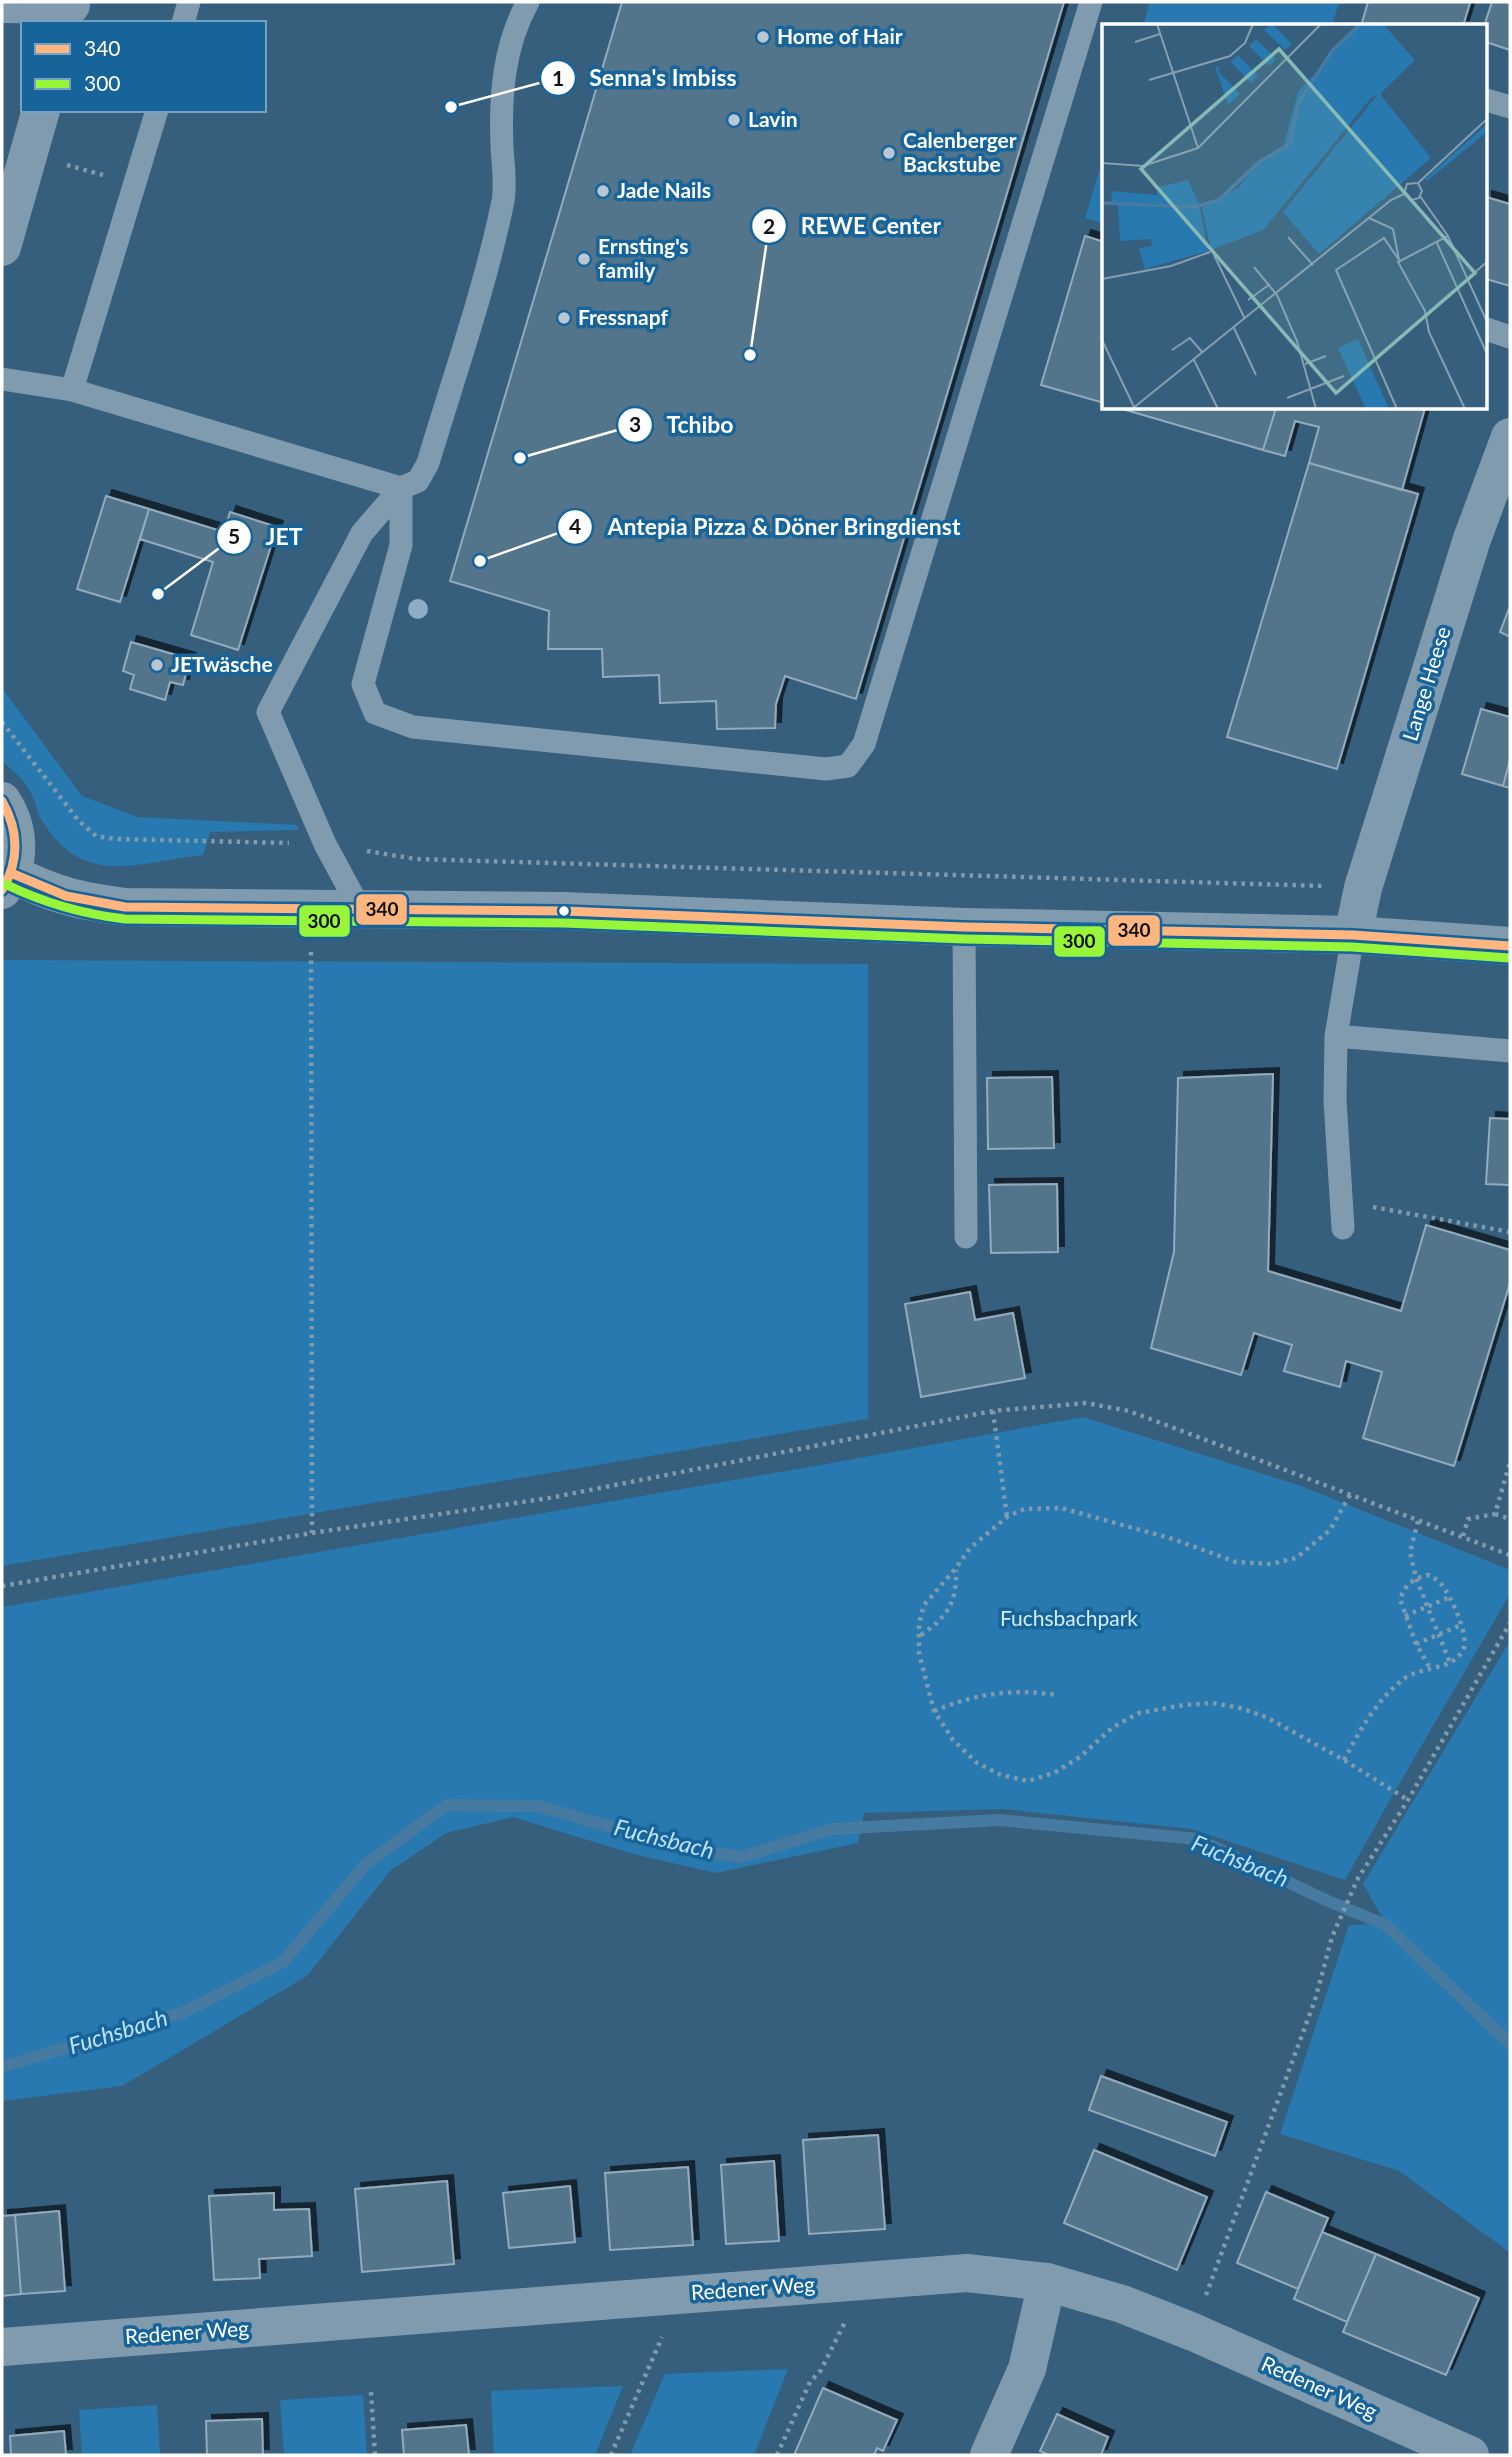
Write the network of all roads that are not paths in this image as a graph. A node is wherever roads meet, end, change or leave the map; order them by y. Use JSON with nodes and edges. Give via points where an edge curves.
{"nodes":[{"id":1,"x":189,"y":2,"type":"edge"},
{"id":2,"x":528,"y":2,"type":"edge"},
{"id":3,"x":1091,"y":2,"type":"edge"},
{"id":4,"x":2,"y":4,"type":"edge"},
{"id":5,"x":70,"y":10,"type":"edge"},
{"id":6,"x":184,"y":21,"type":"edge"},
{"id":7,"x":1488,"y":101,"type":"edge"},
{"id":8,"x":1510,"y":107,"type":"edge"},
{"id":9,"x":40,"y":112,"type":"edge"},
{"id":10,"x":155,"y":112,"type":"edge"},
{"id":11,"x":2,"y":247,"type":"edge"},
{"id":12,"x":1488,"y":330,"type":"edge"},
{"id":13,"x":1510,"y":337,"type":"edge"},
{"id":14,"x":2,"y":379,"type":"edge"},
{"id":15,"x":72,"y":390,"type":"junction"},
{"id":16,"x":1510,"y":437,"type":"edge"},
{"id":17,"x":401,"y":488,"type":"junction"},
{"id":18,"x":2,"y":801,"type":"edge"},
{"id":19,"x":7,"y":882,"type":"edge"},
{"id":20,"x":360,"y":909,"type":"junction"},
{"id":21,"x":964,"y":927,"type":"junction"},
{"id":22,"x":1353,"y":935,"type":"junction"},
{"id":23,"x":1510,"y":946,"type":"edge"},
{"id":24,"x":1336,"y":1036,"type":"junction"},
{"id":25,"x":1510,"y":1051,"type":"edge"},
{"id":26,"x":1343,"y":1228,"type":"dead end"},
{"id":27,"x":966,"y":1237,"type":"dead end"},
{"id":28,"x":1047,"y":2282,"type":"junction"},
{"id":29,"x":2,"y":2347,"type":"edge"},
{"id":30,"x":989,"y":2455,"type":"edge"},
{"id":31,"x":1470,"y":2455,"type":"edge"}],
"edges":[{"from":1,"to":6,"type":"lane"},
{"from":2,"to":17,"type":"lane","via":[[503,75],[504,197],[485,270],[428,463],[418,481]]},
{"from":3,"to":17,"type":"lane","via":[[864,744],[848,766],[826,769],[412,727],[376,713],[363,684],[401,545]]},
{"from":4,"to":5,"type":"street"},
{"from":7,"to":8,"type":"lane"},
{"from":9,"to":11,"type":"street"},
{"from":10,"to":15,"type":"lane"},
{"from":12,"to":13,"type":"lane"},
{"from":14,"to":15,"type":"lane"},
{"from":15,"to":17,"type":"lane"},
{"from":16,"to":22,"type":"street","name":"Lange Heese","via":[[1472,539],[1363,888]]},
{"from":17,"to":20,"type":"lane","via":[[362,533],[268,712],[325,844]]},
{"from":18,"to":19,"type":"street","via":[[14,824],[16,841]]},
{"from":19,"to":20,"type":"street","via":[[75,900],[125,907]]},
{"from":20,"to":21,"type":"street","via":[[564,911]]},
{"from":21,"to":22,"type":"street"},
{"from":21,"to":27,"type":"lane"},
{"from":22,"to":23,"type":"street"},
{"from":22,"to":24,"type":"lane"},
{"from":24,"to":25,"type":"lane"},
{"from":24,"to":26,"type":"lane"},
{"from":28,"to":29,"type":"street","name":"Redener Weg","via":[[967,2273]]},
{"from":28,"to":30,"type":"street","via":[[1027,2369]]},
{"from":28,"to":31,"type":"street","name":"Redener Weg","via":[[1193,2332]]}]}
